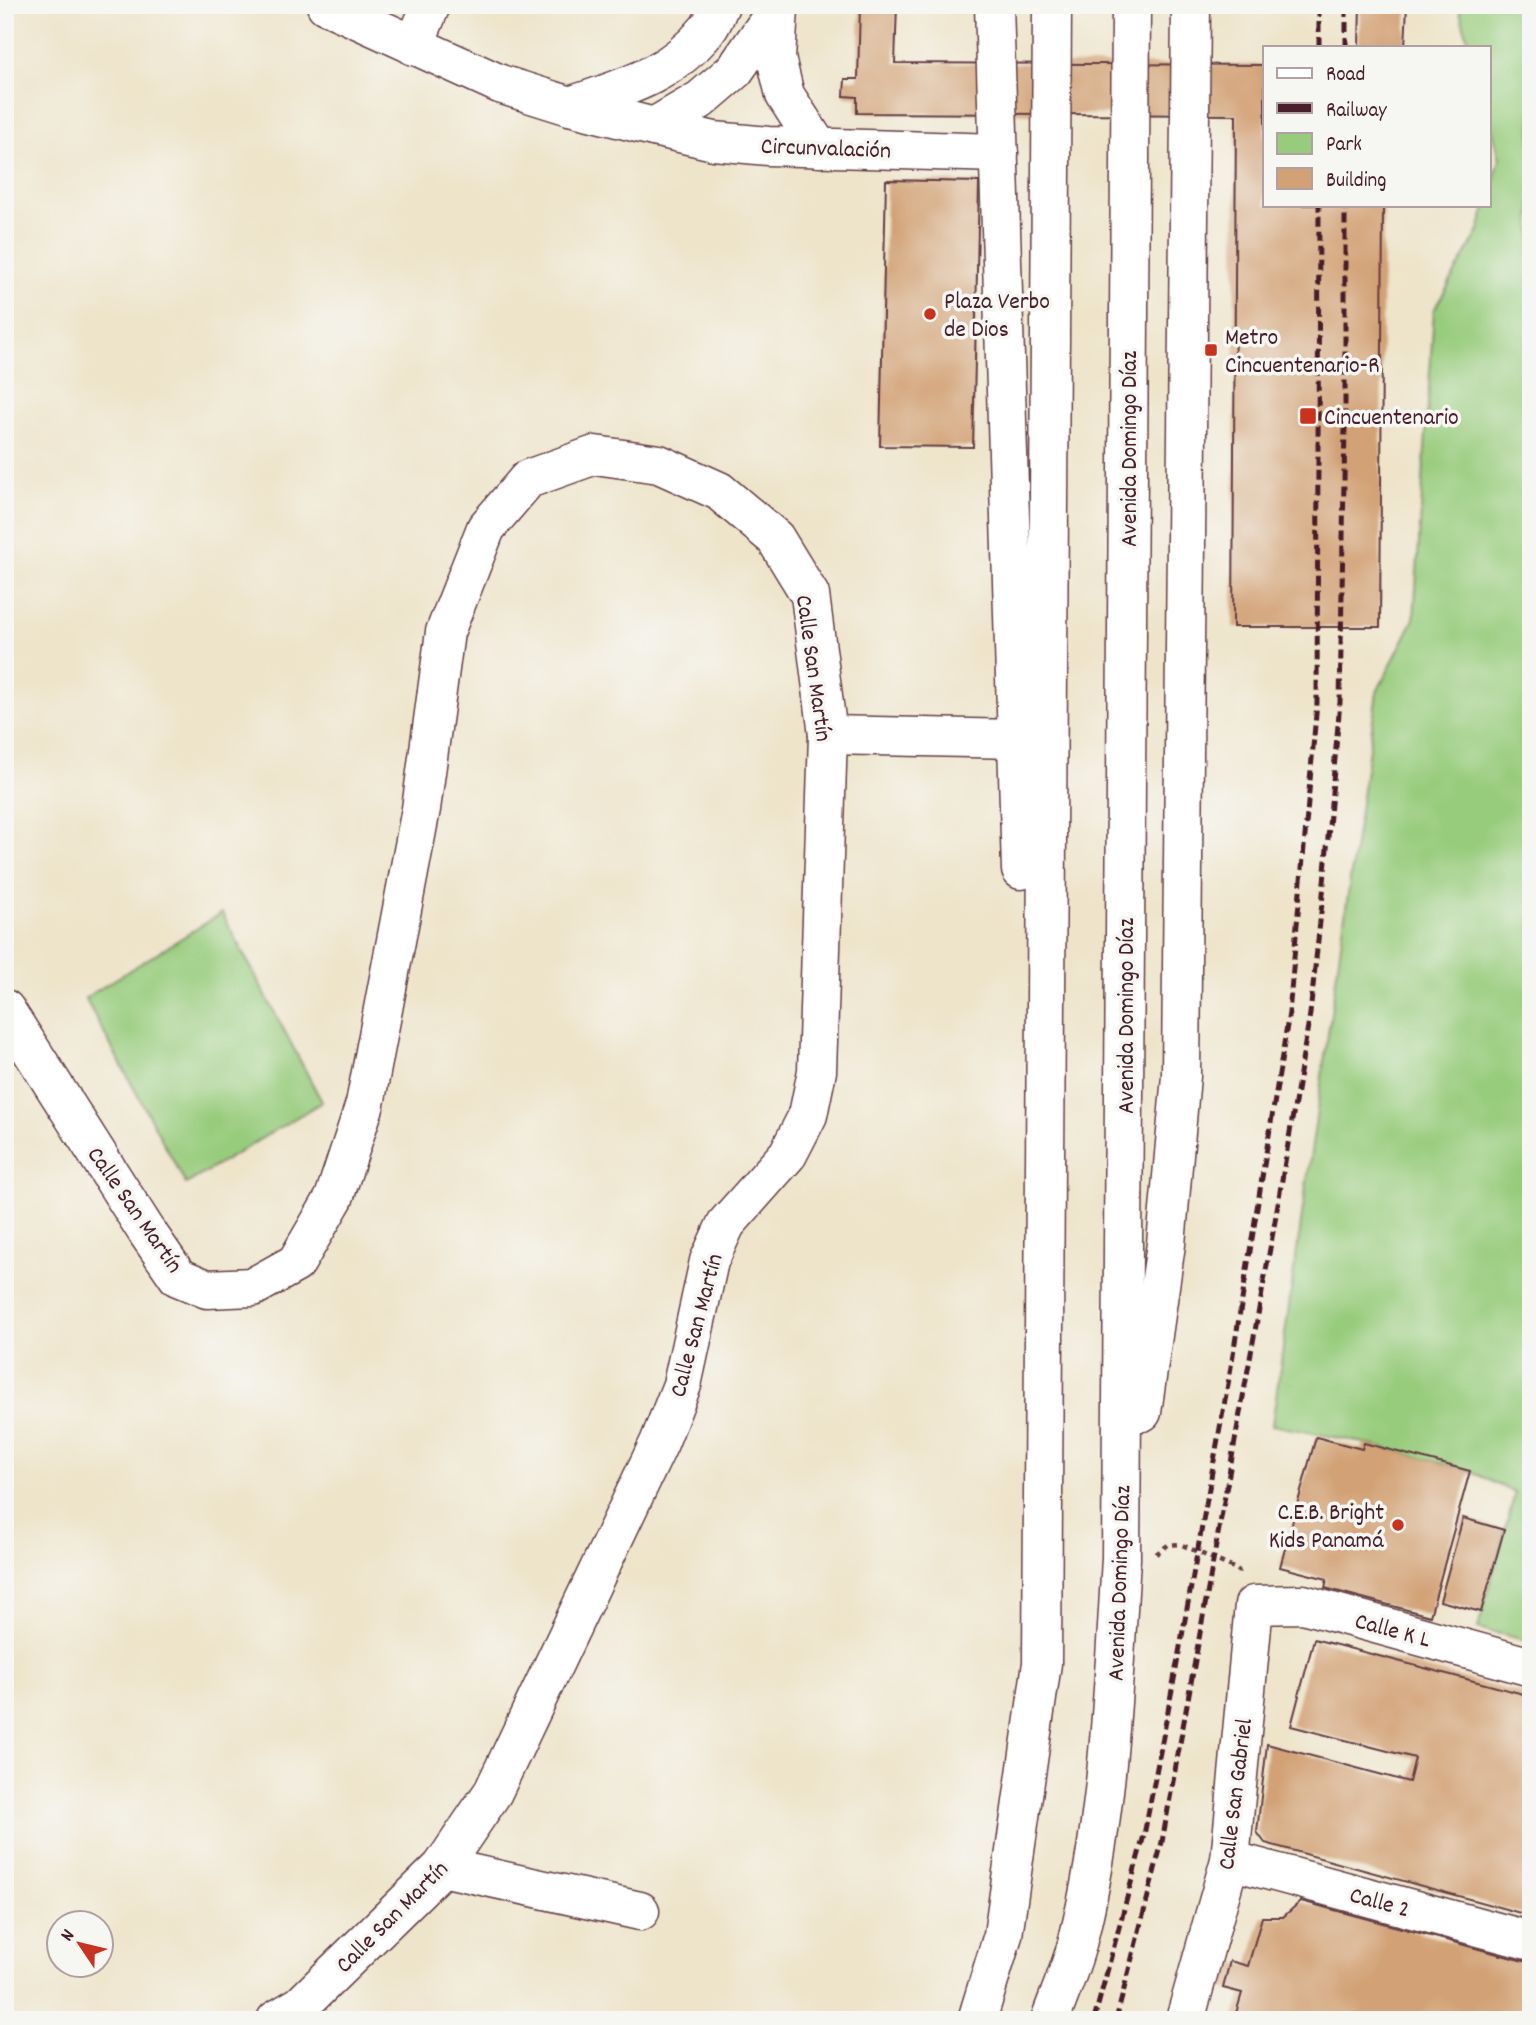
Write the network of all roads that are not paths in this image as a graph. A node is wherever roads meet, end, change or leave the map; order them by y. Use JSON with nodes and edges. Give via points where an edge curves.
{"nodes":[{"id":1,"x":326,"y":5,"type":"edge"},
{"id":2,"x":431,"y":5,"type":"edge"},
{"id":3,"x":720,"y":5,"type":"edge"},
{"id":4,"x":994,"y":5,"type":"edge"},
{"id":5,"x":1052,"y":5,"type":"edge"},
{"id":6,"x":1131,"y":5,"type":"edge"},
{"id":7,"x":1191,"y":5,"type":"edge"},
{"id":8,"x":780,"y":7,"type":"edge"},
{"id":9,"x":414,"y":46,"type":"junction"},
{"id":10,"x":570,"y":106,"type":"junction"},
{"id":11,"x":654,"y":127,"type":"junction"},
{"id":12,"x":818,"y":148,"type":"junction"},
{"id":13,"x":999,"y":153,"type":"junction"},
{"id":14,"x":828,"y":734,"type":"junction"},
{"id":15,"x":1017,"y":739,"type":"junction"},
{"id":16,"x":5,"y":1009,"type":"edge"},
{"id":17,"x":1042,"y":1408,"type":"junction"},
{"id":18,"x":1121,"y":1559,"type":"junction"},
{"id":19,"x":1254,"y":1605,"type":"joint"},
{"id":20,"x":1531,"y":1667,"type":"edge"},
{"id":21,"x":1230,"y":1860,"type":"junction"},
{"id":22,"x":442,"y":1867,"type":"junction"},
{"id":23,"x":640,"y":1911,"type":"dead end"},
{"id":24,"x":1531,"y":1941,"type":"edge"},
{"id":25,"x":276,"y":2020,"type":"edge"},
{"id":26,"x":977,"y":2020,"type":"edge"},
{"id":27,"x":1050,"y":2020,"type":"edge"},
{"id":28,"x":1185,"y":2020,"type":"edge"}],
"edges":[{"from":1,"to":9,"type":"main road","name":"Circunvalación"},
{"from":2,"to":9,"type":"main road"},
{"from":3,"to":10,"type":"main road","via":[[709,28],[679,58],[640,82]]},
{"from":4,"to":13,"type":"main road"},
{"from":5,"to":17,"type":"main road"},
{"from":6,"to":18,"type":"main road","name":"Avenida Domingo Díaz"},
{"from":7,"to":18,"type":"main road","via":[[1181,1076],[1166,1244]]},
{"from":8,"to":11,"type":"main road","via":[[735,70],[700,100]]},
{"from":8,"to":12,"type":"main road","via":[[776,58],[785,95]]},
{"from":9,"to":10,"type":"main road","name":"Circunvalación","via":[[500,84]]},
{"from":10,"to":11,"type":"main road","name":"Circunvalación"},
{"from":11,"to":12,"type":"main road","name":"Circunvalación","via":[[715,141]]},
{"from":12,"to":13,"type":"main road","name":"Circunvalación"},
{"from":13,"to":15,"type":"main road"},
{"from":14,"to":15,"type":"main road"},
{"from":14,"to":16,"type":"main road","name":"Calle San Martín","via":[[810,595],[775,538],[719,491],[659,464],[595,455],[528,478],[486,528],[446,632],[421,809],[368,1090],[334,1198],[296,1263],[253,1287],[207,1289],[178,1277]]},
{"from":14,"to":22,"type":"main road","name":"Calle San Martín","via":[[817,1071],[808,1115],[788,1154],[726,1224],[709,1261],[682,1385],[659,1443],[493,1793]]},
{"from":15,"to":17,"type":"main road","via":[[1027,1130]]},
{"from":17,"to":26,"type":"main road","via":[[1042,1663],[1003,1935]]},
{"from":18,"to":27,"type":"main road","name":"Avenida Domingo Díaz","via":[[1100,1829],[1076,1945]]},
{"from":19,"to":20,"type":"main road","name":"Calle K L","via":[[1303,1604]]},
{"from":19,"to":21,"type":"main road","name":"Calle San Gabriel"},
{"from":21,"to":24,"type":"main road","name":"Calle 2"},
{"from":21,"to":28,"type":"main road","name":"Calle San Gabriel"},
{"from":22,"to":23,"type":"main road"},
{"from":22,"to":25,"type":"main road","name":"Calle San Martín","via":[[301,2005]]}]}
